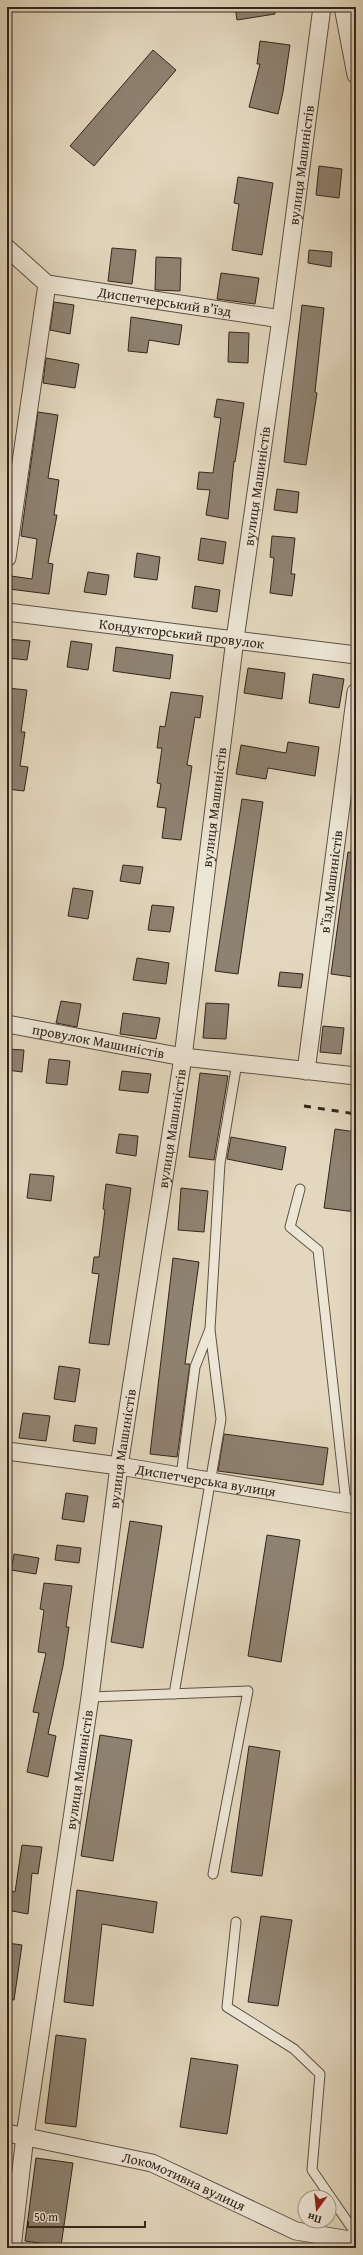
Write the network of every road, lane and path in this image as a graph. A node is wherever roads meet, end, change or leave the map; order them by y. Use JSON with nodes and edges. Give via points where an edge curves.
{"nodes":[{"id":1,"x":322,"y":7,"type":"edge"},
{"id":2,"x":343,"y":7,"type":"edge"},
{"id":3,"x":356,"y":75,"type":"edge"},
{"id":4,"x":7,"y":248,"type":"edge"},
{"id":5,"x":48,"y":284,"type":"junction"},
{"id":6,"x":281,"y":319,"type":"junction"},
{"id":7,"x":7,"y":558,"type":"edge"},
{"id":8,"x":7,"y":612,"type":"edge"},
{"id":9,"x":236,"y":639,"type":"junction"},
{"id":10,"x":356,"y":655,"type":"edge"},
{"id":11,"x":356,"y":692,"type":"edge"},
{"id":12,"x":7,"y":1024,"type":"edge"},
{"id":13,"x":183,"y":1057,"type":"junction"},
{"id":14,"x":237,"y":1063,"type":"junction"},
{"id":15,"x":306,"y":1070,"type":"junction"},
{"id":16,"x":356,"y":1076,"type":"edge"},
{"id":17,"x":300,"y":1189,"type":"dead end"},
{"id":18,"x":210,"y":1329,"type":"junction"},
{"id":19,"x":7,"y":1450,"type":"edge"},
{"id":20,"x":119,"y":1466,"type":"junction"},
{"id":21,"x":181,"y":1476,"type":"junction"},
{"id":22,"x":211,"y":1481,"type":"junction"},
{"id":23,"x":351,"y":1504,"type":"edge"},
{"id":24,"x":174,"y":1694,"type":"junction"},
{"id":25,"x":90,"y":1697,"type":"junction"},
{"id":26,"x":213,"y":1874,"type":"dead end"},
{"id":27,"x":236,"y":1922,"type":"dead end"},
{"id":28,"x":7,"y":2133,"type":"edge"},
{"id":29,"x":25,"y":2136,"type":"junction"},
{"id":30,"x":356,"y":2234,"type":"edge"},
{"id":31,"x":356,"y":2241,"type":"edge"},
{"id":32,"x":12,"y":2248,"type":"edge"}],
"edges":[{"from":1,"to":6,"type":"street","name":"вулиця Машиністів"},
{"from":2,"to":3,"type":"street"},
{"from":4,"to":5,"type":"street"},
{"from":5,"to":6,"type":"street","name":"Диспетчерський в’їзд"},
{"from":5,"to":7,"type":"street"},
{"from":6,"to":9,"type":"street","name":"вулиця Машиністів"},
{"from":8,"to":9,"type":"street","name":"Кондукторський провулок"},
{"from":9,"to":10,"type":"street","name":"Кондукторський провулок"},
{"from":9,"to":13,"type":"street","name":"вулиця Машиністів"},
{"from":11,"to":15,"type":"street","name":"в’їзд Машиністів"},
{"from":12,"to":13,"type":"street","name":"провулок Машиністів"},
{"from":13,"to":14,"type":"street","name":"провулок Машиністів"},
{"from":13,"to":20,"type":"street","name":"вулиця Машиністів"},
{"from":14,"to":15,"type":"street","name":"провулок Машиністів"},
{"from":14,"to":18,"type":"lane","via":[[220,1163]]},
{"from":15,"to":16,"type":"street","name":"провулок Машиністів"},
{"from":17,"to":23,"type":"lane","via":[[290,1227],[318,1250]]},
{"from":18,"to":21,"type":"lane","via":[[195,1367]]},
{"from":18,"to":22,"type":"lane","via":[[221,1419]]},
{"from":19,"to":20,"type":"street","name":"Диспетчерська вулиця"},
{"from":20,"to":21,"type":"street","name":"Диспетчерська вулиця"},
{"from":20,"to":25,"type":"street","name":"вулиця Машиністів"},
{"from":21,"to":22,"type":"street","name":"Диспетчерська вулиця"},
{"from":22,"to":23,"type":"street","name":"Диспетчерська вулиця"},
{"from":22,"to":24,"type":"lane"},
{"from":24,"to":25,"type":"lane"},
{"from":24,"to":26,"type":"lane","via":[[248,1691]]},
{"from":25,"to":29,"type":"street","name":"вулиця Машиністів"},
{"from":27,"to":30,"type":"lane","via":[[227,2007],[294,2049],[320,2074],[312,2170]]},
{"from":28,"to":29,"type":"street","name":"Локомотивна вулиця"},
{"from":29,"to":31,"type":"street","name":"Локомотивна вулиця","via":[[152,2163],[296,2231]]},
{"from":29,"to":32,"type":"street","name":"вулиця Машиністів"}]}
